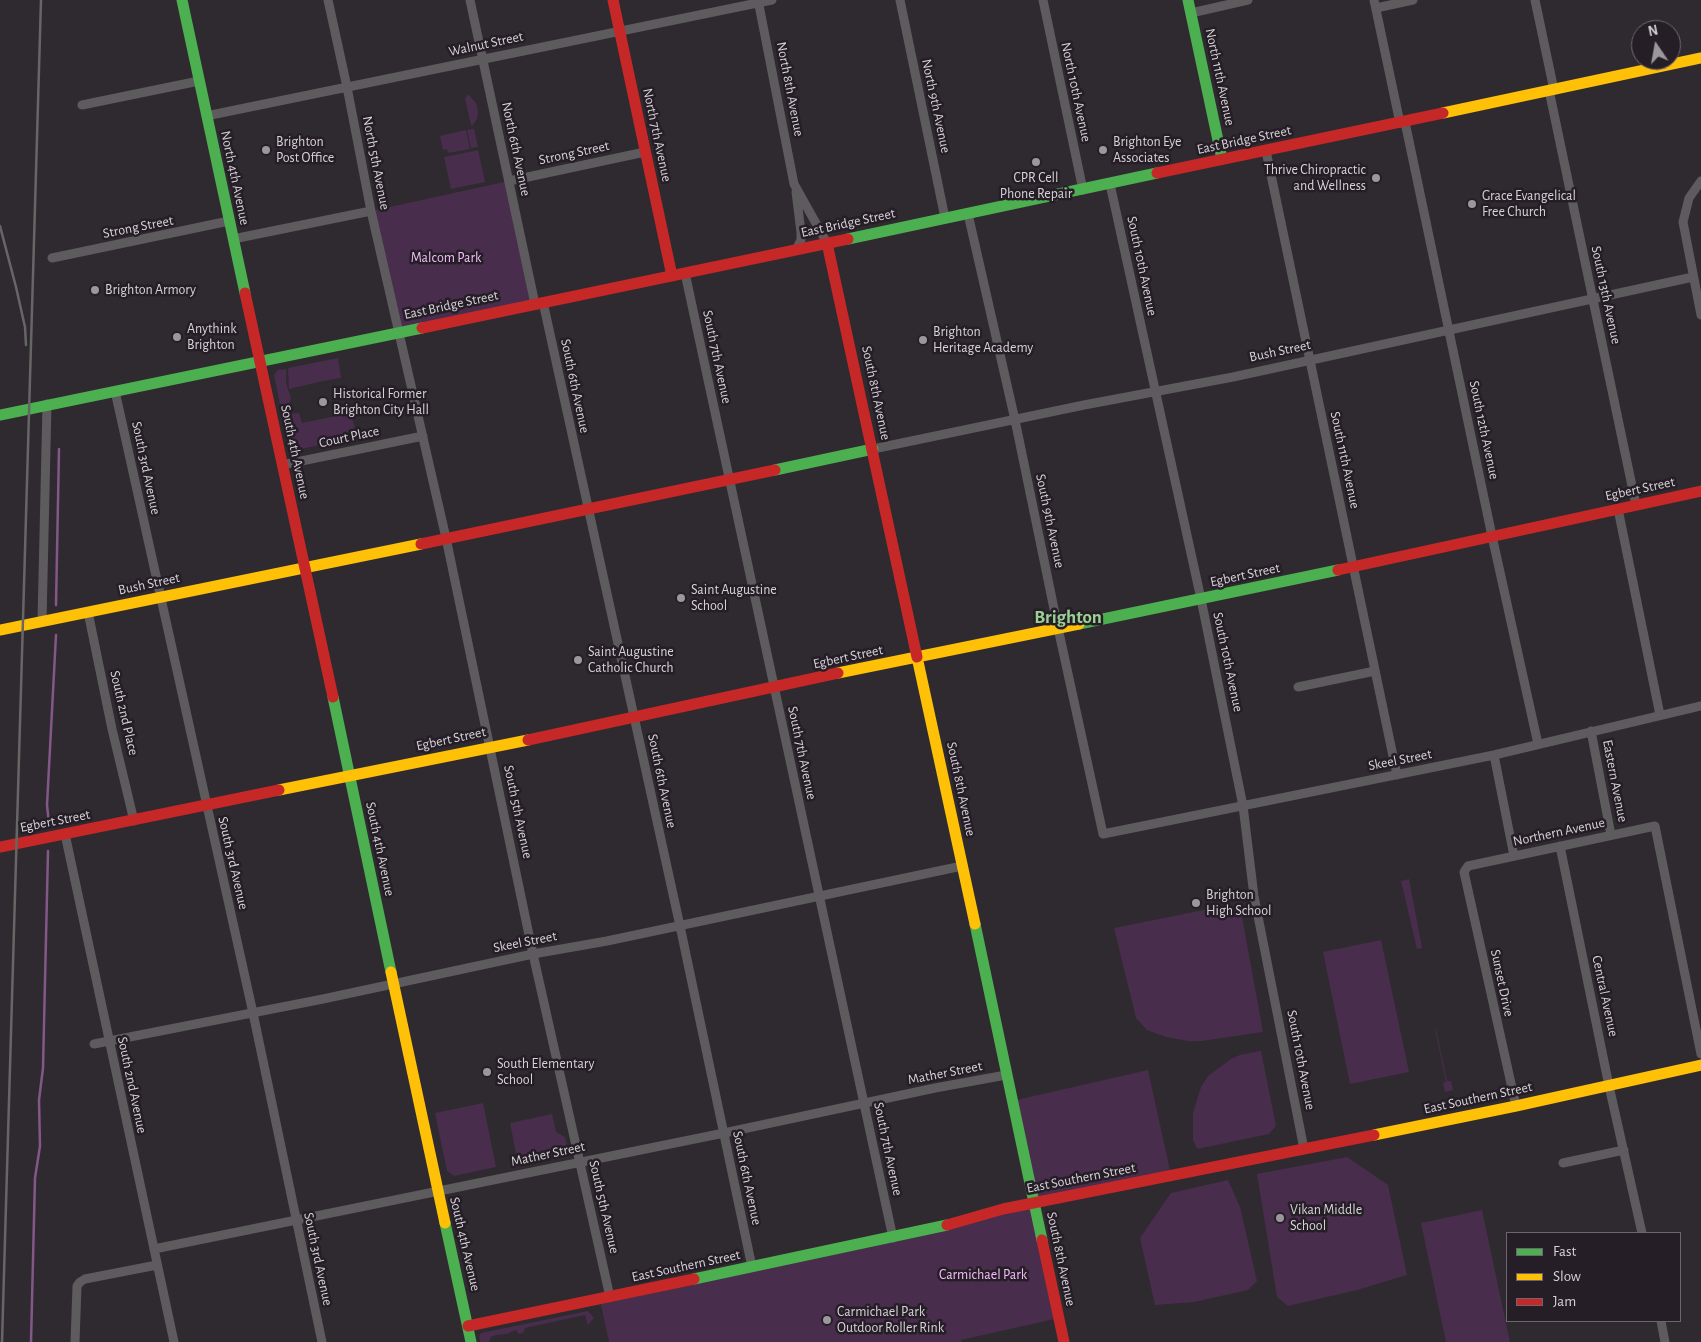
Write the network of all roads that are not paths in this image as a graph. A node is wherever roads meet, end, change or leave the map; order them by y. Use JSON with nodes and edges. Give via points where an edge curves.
{"nodes":[{"id":1,"x":182,"y":0,"type":"edge"},
{"id":2,"x":328,"y":0,"type":"edge"},
{"id":3,"x":470,"y":0,"type":"edge"},
{"id":4,"x":613,"y":0,"type":"edge"},
{"id":5,"x":772,"y":0,"type":"edge"},
{"id":6,"x":900,"y":0,"type":"edge"},
{"id":7,"x":1043,"y":0,"type":"edge"},
{"id":8,"x":1188,"y":0,"type":"edge"},
{"id":9,"x":1248,"y":0,"type":"edge"},
{"id":10,"x":1413,"y":0,"type":"edge"},
{"id":11,"x":1535,"y":0,"type":"edge"},
{"id":12,"x":758,"y":1,"type":"edge"},
{"id":13,"x":1375,"y":4,"type":"edge"},
{"id":14,"x":1191,"y":13,"type":"junction"},
{"id":15,"x":619,"y":32,"type":"junction"},
{"id":16,"x":1701,"y":58,"type":"edge"},
{"id":17,"x":482,"y":59,"type":"junction"},
{"id":18,"x":199,"y":81,"type":"junction"},
{"id":19,"x":347,"y":87,"type":"junction"},
{"id":20,"x":1551,"y":90,"type":"junction"},
{"id":21,"x":82,"y":105,"type":"dead end"},
{"id":22,"x":206,"y":116,"type":"junction"},
{"id":23,"x":1402,"y":122,"type":"junction"},
{"id":24,"x":1266,"y":151,"type":"junction"},
{"id":25,"x":645,"y":152,"type":"junction"},
{"id":26,"x":1222,"y":160,"type":"junction"},
{"id":27,"x":509,"y":181,"type":"junction"},
{"id":28,"x":1701,"y":181,"type":"edge"},
{"id":29,"x":794,"y":184,"type":"junction"},
{"id":30,"x":1110,"y":184,"type":"junction"},
{"id":31,"x":1082,"y":190,"type":"junction"},
{"id":32,"x":371,"y":211,"type":"junction"},
{"id":33,"x":968,"y":214,"type":"junction"},
{"id":34,"x":945,"y":218,"type":"junction"},
{"id":35,"x":229,"y":221,"type":"junction"},
{"id":36,"x":233,"y":239,"type":"junction"},
{"id":37,"x":827,"y":243,"type":"junction"},
{"id":38,"x":796,"y":250,"type":"junction"},
{"id":39,"x":52,"y":258,"type":"dead end"},
{"id":40,"x":685,"y":273,"type":"junction"},
{"id":41,"x":672,"y":276,"type":"junction"},
{"id":42,"x":1693,"y":277,"type":"junction"},
{"id":43,"x":1593,"y":299,"type":"junction"},
{"id":44,"x":539,"y":303,"type":"junction"},
{"id":45,"x":1701,"y":315,"type":"edge"},
{"id":46,"x":1449,"y":330,"type":"junction"},
{"id":47,"x":398,"y":332,"type":"junction"},
{"id":48,"x":1311,"y":360,"type":"junction"},
{"id":49,"x":260,"y":361,"type":"junction"},
{"id":50,"x":115,"y":390,"type":"junction"},
{"id":51,"x":1155,"y":392,"type":"junction"},
{"id":52,"x":47,"y":404,"type":"junction"},
{"id":53,"x":0,"y":415,"type":"edge"},
{"id":54,"x":1015,"y":420,"type":"junction"},
{"id":55,"x":422,"y":436,"type":"junction"},
{"id":56,"x":873,"y":449,"type":"junction"},
{"id":57,"x":282,"y":465,"type":"junction"},
{"id":58,"x":729,"y":480,"type":"junction"},
{"id":59,"x":1701,"y":491,"type":"edge"},
{"id":60,"x":1636,"y":505,"type":"junction"},
{"id":61,"x":588,"y":509,"type":"junction"},
{"id":62,"x":1618,"y":509,"type":"junction"},
{"id":63,"x":1492,"y":536,"type":"junction"},
{"id":64,"x":446,"y":538,"type":"junction"},
{"id":65,"x":305,"y":566,"type":"junction"},
{"id":66,"x":1353,"y":567,"type":"junction"},
{"id":67,"x":160,"y":597,"type":"junction"},
{"id":68,"x":1201,"y":599,"type":"junction"},
{"id":69,"x":88,"y":612,"type":"junction"},
{"id":70,"x":42,"y":622,"type":"junction"},
{"id":71,"x":1058,"y":628,"type":"junction"},
{"id":72,"x":0,"y":630,"type":"edge"},
{"id":73,"x":917,"y":658,"type":"junction"},
{"id":74,"x":1375,"y":671,"type":"junction"},
{"id":75,"x":1298,"y":687,"type":"dead end"},
{"id":76,"x":774,"y":688,"type":"junction"},
{"id":77,"x":1701,"y":706,"type":"edge"},
{"id":78,"x":1660,"y":715,"type":"junction"},
{"id":79,"x":634,"y":718,"type":"junction"},
{"id":80,"x":1591,"y":731,"type":"junction"},
{"id":81,"x":1538,"y":744,"type":"junction"},
{"id":82,"x":490,"y":746,"type":"junction"},
{"id":83,"x":1494,"y":755,"type":"junction"},
{"id":84,"x":1397,"y":775,"type":"junction"},
{"id":85,"x":350,"y":776,"type":"junction"},
{"id":86,"x":206,"y":805,"type":"junction"},
{"id":87,"x":1244,"y":806,"type":"junction"},
{"id":88,"x":134,"y":820,"type":"junction"},
{"id":89,"x":65,"y":834,"type":"junction"},
{"id":90,"x":1103,"y":834,"type":"joint"},
{"id":91,"x":1612,"y":835,"type":"junction"},
{"id":92,"x":1560,"y":846,"type":"junction"},
{"id":93,"x":0,"y":847,"type":"edge"},
{"id":94,"x":1514,"y":856,"type":"junction"},
{"id":95,"x":962,"y":866,"type":"junction"},
{"id":96,"x":1468,"y":866,"type":"joint"},
{"id":97,"x":819,"y":896,"type":"junction"},
{"id":98,"x":680,"y":926,"type":"junction"},
{"id":99,"x":533,"y":954,"type":"junction"},
{"id":100,"x":393,"y":984,"type":"junction"},
{"id":101,"x":253,"y":1013,"type":"junction"},
{"id":102,"x":108,"y":1042,"type":"junction"},
{"id":103,"x":94,"y":1044,"type":"dead end"},
{"id":104,"x":1701,"y":1054,"type":"edge"},
{"id":105,"x":1701,"y":1065,"type":"edge"},
{"id":106,"x":1006,"y":1075,"type":"junction"},
{"id":107,"x":1609,"y":1086,"type":"junction"},
{"id":108,"x":864,"y":1103,"type":"junction"},
{"id":109,"x":1516,"y":1106,"type":"junction"},
{"id":110,"x":724,"y":1133,"type":"junction"},
{"id":111,"x":1304,"y":1148,"type":"junction"},
{"id":112,"x":1624,"y":1150,"type":"junction"},
{"id":113,"x":579,"y":1161,"type":"junction"},
{"id":114,"x":1563,"y":1163,"type":"dead end"},
{"id":115,"x":438,"y":1191,"type":"junction"},
{"id":116,"x":1034,"y":1203,"type":"junction"},
{"id":117,"x":296,"y":1221,"type":"junction"},
{"id":118,"x":1642,"y":1232,"type":"edge"},
{"id":119,"x":893,"y":1238,"type":"junction"},
{"id":120,"x":154,"y":1249,"type":"junction"},
{"id":121,"x":157,"y":1264,"type":"junction"},
{"id":122,"x":752,"y":1267,"type":"junction"},
{"id":123,"x":610,"y":1297,"type":"junction"},
{"id":124,"x":1661,"y":1322,"type":"edge"},
{"id":125,"x":468,"y":1326,"type":"junction"},
{"id":126,"x":75,"y":1342,"type":"edge"},
{"id":127,"x":174,"y":1342,"type":"edge"},
{"id":128,"x":322,"y":1342,"type":"edge"},
{"id":129,"x":472,"y":1342,"type":"edge"},
{"id":130,"x":1064,"y":1342,"type":"edge"},
{"id":131,"x":1665,"y":1342,"type":"edge"}],
"edges":[{"from":1,"to":18,"type":"street","name":"North 4th Avenue"},
{"from":2,"to":19,"type":"street","name":"North 5th Avenue"},
{"from":3,"to":17,"type":"street","name":"North 6th Avenue"},
{"from":4,"to":15,"type":"street","name":"North 7th Avenue"},
{"from":5,"to":12,"type":"street","name":"Walnut Street"},
{"from":6,"to":34,"type":"street","name":"North 9th Avenue"},
{"from":7,"to":31,"type":"street","name":"North 10th Avenue"},
{"from":8,"to":14,"type":"street","name":"North 11th Avenue"},
{"from":9,"to":14,"type":"street"},
{"from":10,"to":13,"type":"street"},
{"from":11,"to":20,"type":"street","name":"South 13th Avenue"},
{"from":12,"to":15,"type":"street","name":"Walnut Street"},
{"from":12,"to":29,"type":"street","name":"North 8th Avenue"},
{"from":13,"to":23,"type":"street","name":"South 12th Avenue"},
{"from":14,"to":26,"type":"street","name":"North 11th Avenue"},
{"from":15,"to":17,"type":"street","name":"Walnut Street"},
{"from":15,"to":25,"type":"street","name":"North 7th Avenue"},
{"from":16,"to":20,"type":"street","name":"East Bridge Street"},
{"from":17,"to":19,"type":"street","name":"Walnut Street"},
{"from":17,"to":27,"type":"street","name":"North 6th Avenue"},
{"from":18,"to":21,"type":"street"},
{"from":18,"to":22,"type":"street","name":"North 4th Avenue"},
{"from":19,"to":22,"type":"street","name":"Walnut Street"},
{"from":19,"to":32,"type":"street","name":"North 5th Avenue"},
{"from":20,"to":23,"type":"street","name":"East Bridge Street"},
{"from":20,"to":43,"type":"street","name":"South 13th Avenue"},
{"from":22,"to":35,"type":"street","name":"North 4th Avenue"},
{"from":23,"to":24,"type":"street","name":"East Bridge Street"},
{"from":23,"to":46,"type":"street","name":"South 12th Avenue"},
{"from":24,"to":26,"type":"street","name":"East Bridge Street"},
{"from":24,"to":48,"type":"street","name":"South 11th Avenue"},
{"from":25,"to":27,"type":"street","name":"Strong Street"},
{"from":25,"to":41,"type":"street","name":"North 7th Avenue"},
{"from":26,"to":30,"type":"street","name":"East Bridge Street"},
{"from":27,"to":44,"type":"street","name":"North 6th Avenue"},
{"from":28,"to":42,"type":"street","via":[[1688,198],[1683,222]]},
{"from":29,"to":37,"type":"street","name":"North 8th Avenue"},
{"from":29,"to":38,"type":"street","name":"North 8th Avenue","via":[[801,232]]},
{"from":30,"to":31,"type":"street","name":"East Bridge Street"},
{"from":30,"to":51,"type":"street","name":"South 10th Avenue"},
{"from":31,"to":33,"type":"street","name":"East Bridge Street"},
{"from":32,"to":36,"type":"street"},
{"from":32,"to":47,"type":"street","name":"North 5th Avenue"},
{"from":33,"to":34,"type":"street","name":"East Bridge Street"},
{"from":33,"to":54,"type":"street","name":"South 9th Avenue"},
{"from":34,"to":37,"type":"street","name":"East Bridge Street"},
{"from":35,"to":36,"type":"street","name":"North 4th Avenue"},
{"from":35,"to":39,"type":"street","name":"Strong Street"},
{"from":36,"to":49,"type":"street","name":"North 4th Avenue"},
{"from":37,"to":38,"type":"street","name":"East Bridge Street"},
{"from":37,"to":56,"type":"street","name":"South 8th Avenue"},
{"from":38,"to":40,"type":"street","name":"East Bridge Street"},
{"from":40,"to":41,"type":"street","name":"East Bridge Street"},
{"from":40,"to":58,"type":"street","name":"South 7th Avenue"},
{"from":41,"to":44,"type":"street","name":"East Bridge Street"},
{"from":42,"to":43,"type":"street","name":"Bush Street"},
{"from":42,"to":45,"type":"street"},
{"from":43,"to":46,"type":"street","name":"Bush Street"},
{"from":43,"to":60,"type":"street","name":"South 13th Avenue"},
{"from":44,"to":47,"type":"street","name":"East Bridge Street"},
{"from":44,"to":61,"type":"street","name":"South 6th Avenue"},
{"from":46,"to":48,"type":"street","name":"Bush Street"},
{"from":46,"to":63,"type":"street","name":"South 12th Avenue"},
{"from":47,"to":49,"type":"street","name":"East Bridge Street"},
{"from":47,"to":55,"type":"street","name":"South 5th Avenue"},
{"from":48,"to":51,"type":"street","name":"Bush Street"},
{"from":48,"to":66,"type":"street","name":"South 11th Avenue"},
{"from":49,"to":50,"type":"street","name":"East Bridge Street"},
{"from":49,"to":57,"type":"street","name":"South 4th Avenue"},
{"from":50,"to":52,"type":"street","name":"East Bridge Street"},
{"from":50,"to":67,"type":"street","name":"South 3rd Avenue"},
{"from":51,"to":54,"type":"street","name":"Bush Street"},
{"from":51,"to":68,"type":"street","name":"South 10th Avenue"},
{"from":52,"to":53,"type":"street","name":"East Bridge Street"},
{"from":52,"to":70,"type":"street"},
{"from":54,"to":56,"type":"street","name":"Bush Street"},
{"from":54,"to":71,"type":"street","name":"South 9th Avenue"},
{"from":55,"to":57,"type":"street","name":"Court Place"},
{"from":55,"to":64,"type":"street","name":"South 5th Avenue"},
{"from":56,"to":58,"type":"street","name":"Bush Street"},
{"from":56,"to":73,"type":"street","name":"South 8th Avenue"},
{"from":57,"to":65,"type":"street","name":"South 4th Avenue"},
{"from":58,"to":61,"type":"street","name":"Bush Street"},
{"from":58,"to":76,"type":"street","name":"South 7th Avenue"},
{"from":59,"to":60,"type":"street","name":"Egbert Street"},
{"from":60,"to":62,"type":"street","name":"Egbert Street"},
{"from":61,"to":64,"type":"street","name":"Bush Street"},
{"from":61,"to":79,"type":"street","name":"South 6th Avenue"},
{"from":62,"to":63,"type":"street","name":"Egbert Street"},
{"from":62,"to":78,"type":"street"},
{"from":63,"to":66,"type":"street","name":"Egbert Street"},
{"from":63,"to":81,"type":"street","name":"South 12th Avenue"},
{"from":64,"to":65,"type":"street","name":"Bush Street"},
{"from":64,"to":82,"type":"street","name":"South 5th Avenue"},
{"from":65,"to":67,"type":"street","name":"Bush Street"},
{"from":65,"to":85,"type":"street","name":"South 4th Avenue"},
{"from":66,"to":68,"type":"street","name":"Egbert Street"},
{"from":66,"to":74,"type":"street","name":"South 11th Avenue"},
{"from":67,"to":69,"type":"street","name":"Bush Street"},
{"from":67,"to":86,"type":"street","name":"South 3rd Avenue"},
{"from":68,"to":71,"type":"street","name":"Egbert Street"},
{"from":68,"to":87,"type":"street","name":"South 10th Avenue"},
{"from":69,"to":70,"type":"street","name":"Bush Street"},
{"from":69,"to":88,"type":"street","name":"South 2nd Place"},
{"from":70,"to":72,"type":"street","name":"Bush Street"},
{"from":71,"to":73,"type":"street","name":"Egbert Street"},
{"from":71,"to":90,"type":"street","name":"South 9th Avenue"},
{"from":73,"to":76,"type":"street","name":"Egbert Street"},
{"from":73,"to":95,"type":"street","name":"South 8th Avenue"},
{"from":74,"to":75,"type":"street"},
{"from":74,"to":84,"type":"street","name":"South 11th Avenue"},
{"from":76,"to":79,"type":"street","name":"Egbert Street"},
{"from":76,"to":97,"type":"street","name":"South 7th Avenue"},
{"from":77,"to":78,"type":"street","name":"Skeel Street"},
{"from":78,"to":80,"type":"street","name":"Skeel Street"},
{"from":79,"to":82,"type":"street","name":"Egbert Street"},
{"from":79,"to":98,"type":"street","name":"South 6th Avenue"},
{"from":80,"to":81,"type":"street","name":"Skeel Street"},
{"from":80,"to":91,"type":"street","name":"Eastern Avenue"},
{"from":81,"to":83,"type":"street","name":"Skeel Street"},
{"from":82,"to":85,"type":"street","name":"Egbert Street"},
{"from":82,"to":99,"type":"street","name":"South 5th Avenue"},
{"from":83,"to":84,"type":"street","name":"Skeel Street"},
{"from":83,"to":94,"type":"street"},
{"from":84,"to":87,"type":"street","name":"Skeel Street"},
{"from":85,"to":86,"type":"street","name":"Egbert Street"},
{"from":85,"to":100,"type":"street","name":"South 4th Avenue"},
{"from":86,"to":88,"type":"street","name":"Egbert Street"},
{"from":86,"to":101,"type":"street","name":"South 3rd Avenue"},
{"from":87,"to":90,"type":"street","name":"Skeel Street"},
{"from":87,"to":111,"type":"street","name":"South 10th Avenue","via":[[1254,896]]},
{"from":88,"to":89,"type":"street","name":"Egbert Street"},
{"from":89,"to":93,"type":"street","name":"Egbert Street"},
{"from":89,"to":102,"type":"street","name":"South 2nd Avenue"},
{"from":91,"to":92,"type":"street","name":"Northern Avenue"},
{"from":91,"to":104,"type":"street","name":"Northern Avenue","via":[[1655,826]]},
{"from":92,"to":94,"type":"street","name":"Northern Avenue"},
{"from":92,"to":107,"type":"street","name":"Central Avenue"},
{"from":94,"to":96,"type":"street","name":"Northern Avenue"},
{"from":95,"to":97,"type":"street","name":"Skeel Street"},
{"from":95,"to":106,"type":"street","name":"South 8th Avenue"},
{"from":96,"to":109,"type":"street","name":"Sunset Drive","via":[[1464,872]]},
{"from":97,"to":98,"type":"street","name":"Skeel Street"},
{"from":97,"to":108,"type":"street","name":"South 7th Avenue"},
{"from":98,"to":99,"type":"street","name":"Skeel Street"},
{"from":98,"to":110,"type":"street","name":"South 6th Avenue"},
{"from":99,"to":100,"type":"street","name":"Skeel Street"},
{"from":99,"to":113,"type":"street","name":"South 5th Avenue"},
{"from":100,"to":101,"type":"street","name":"Skeel Street"},
{"from":100,"to":115,"type":"street","name":"South 4th Avenue"},
{"from":101,"to":102,"type":"street","name":"Skeel Street"},
{"from":101,"to":117,"type":"street","name":"South 3rd Avenue"},
{"from":102,"to":103,"type":"street","name":"Skeel Street"},
{"from":102,"to":120,"type":"street","name":"South 2nd Avenue"},
{"from":105,"to":107,"type":"street","name":"East Southern Street"},
{"from":106,"to":108,"type":"street","name":"Mather Street"},
{"from":106,"to":116,"type":"street","name":"South 8th Avenue"},
{"from":107,"to":109,"type":"street","name":"East Southern Street"},
{"from":107,"to":112,"type":"street","name":"Central Avenue"},
{"from":108,"to":110,"type":"street","name":"Mather Street"},
{"from":108,"to":119,"type":"street","name":"South 7th Avenue"},
{"from":109,"to":111,"type":"street","name":"East Southern Street"},
{"from":110,"to":113,"type":"street","name":"Mather Street"},
{"from":110,"to":122,"type":"street","name":"South 6th Avenue"},
{"from":111,"to":116,"type":"street","name":"East Southern Street"},
{"from":112,"to":114,"type":"street"},
{"from":112,"to":118,"type":"street","name":"Central Avenue"},
{"from":113,"to":115,"type":"street","name":"Mather Street"},
{"from":113,"to":123,"type":"street","name":"South 5th Avenue"},
{"from":115,"to":117,"type":"street","name":"Mather Street"},
{"from":115,"to":125,"type":"street","name":"South 4th Avenue"},
{"from":116,"to":119,"type":"street","name":"East Southern Street"},
{"from":116,"to":130,"type":"street","name":"South 8th Avenue"},
{"from":117,"to":120,"type":"street","name":"Mather Street"},
{"from":117,"to":128,"type":"street","name":"South 3rd Avenue"},
{"from":119,"to":122,"type":"street","name":"East Southern Street"},
{"from":120,"to":121,"type":"street","name":"South 2nd Avenue"},
{"from":121,"to":126,"type":"street","via":[[80,1282],[77,1286]]},
{"from":121,"to":127,"type":"street","name":"South 2nd Avenue"},
{"from":122,"to":123,"type":"street","name":"East Southern Street"},
{"from":123,"to":125,"type":"street","name":"East Southern Street"},
{"from":124,"to":131,"type":"street"},
{"from":125,"to":129,"type":"street","name":"South 4th Avenue"}]}
